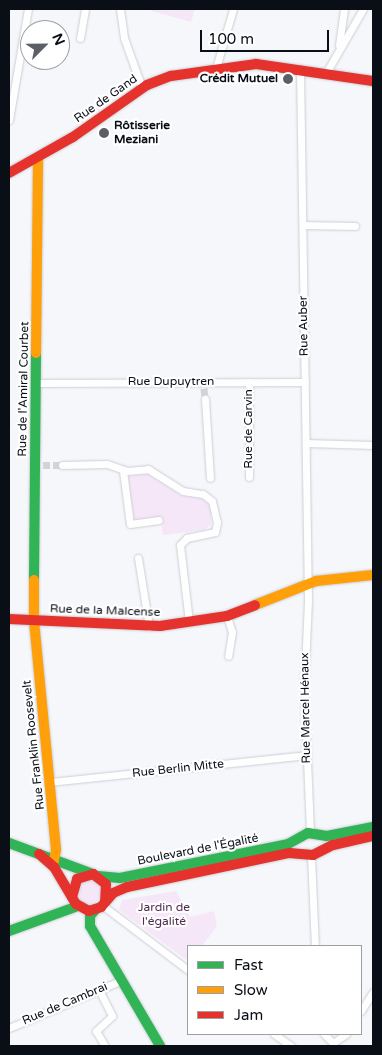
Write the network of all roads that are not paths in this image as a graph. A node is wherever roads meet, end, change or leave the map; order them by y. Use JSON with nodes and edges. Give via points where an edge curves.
{"nodes":[{"id":1,"x":28,"y":9,"type":"edge"},
{"id":2,"x":84,"y":9,"type":"edge"},
{"id":3,"x":120,"y":9,"type":"edge"},
{"id":4,"x":232,"y":9,"type":"edge"},
{"id":5,"x":344,"y":9,"type":"edge"},
{"id":6,"x":363,"y":9,"type":"edge"},
{"id":7,"x":80,"y":38,"type":"dead end"},
{"id":8,"x":338,"y":49,"type":"junction"},
{"id":9,"x":216,"y":68,"type":"junction"},
{"id":10,"x":300,"y":69,"type":"junction"},
{"id":11,"x":326,"y":72,"type":"junction"},
{"id":12,"x":373,"y":81,"type":"edge"},
{"id":13,"x":142,"y":88,"type":"junction"},
{"id":14,"x":9,"y":120,"type":"edge"},
{"id":15,"x":38,"y":158,"type":"junction"},
{"id":16,"x":9,"y":173,"type":"edge"},
{"id":17,"x":303,"y":226,"type":"junction"},
{"id":18,"x":355,"y":226,"type":"dead end"},
{"id":19,"x":249,"y":382,"type":"junction"},
{"id":20,"x":305,"y":382,"type":"junction"},
{"id":21,"x":37,"y":383,"type":"junction"},
{"id":22,"x":204,"y":399,"type":"tunnel mouth"},
{"id":23,"x":306,"y":443,"type":"junction"},
{"id":24,"x":373,"y":445,"type":"edge"},
{"id":25,"x":62,"y":465,"type":"tunnel mouth"},
{"id":26,"x":123,"y":471,"type":"junction"},
{"id":27,"x":249,"y":477,"type":"dead end"},
{"id":28,"x":210,"y":478,"type":"dead end"},
{"id":29,"x":158,"y":520,"type":"dead end"},
{"id":30,"x":138,"y":558,"type":"dead end"},
{"id":31,"x":373,"y":575,"type":"edge"},
{"id":32,"x":307,"y":584,"type":"junction"},
{"id":33,"x":227,"y":616,"type":"junction"},
{"id":34,"x":9,"y":618,"type":"edge"},
{"id":35,"x":34,"y":622,"type":"junction"},
{"id":36,"x":189,"y":622,"type":"junction"},
{"id":37,"x":148,"y":627,"type":"junction"},
{"id":38,"x":228,"y":656,"type":"dead end"},
{"id":39,"x":307,"y":755,"type":"junction"},
{"id":40,"x":50,"y":782,"type":"junction"},
{"id":41,"x":373,"y":826,"type":"edge"},
{"id":42,"x":309,"y":835,"type":"junction"},
{"id":43,"x":373,"y":836,"type":"edge"},
{"id":44,"x":9,"y":843,"type":"edge"},
{"id":45,"x":312,"y":854,"type":"junction"},
{"id":46,"x":55,"y":862,"type":"junction"},
{"id":47,"x":95,"y":875,"type":"junction"},
{"id":48,"x":75,"y":902,"type":"junction"},
{"id":49,"x":101,"y":905,"type":"junction"},
{"id":50,"x":9,"y":932,"type":"edge"},
{"id":51,"x":315,"y":945,"type":"edge"},
{"id":52,"x":187,"y":969,"type":"edge"},
{"id":53,"x":122,"y":980,"type":"junction"},
{"id":54,"x":100,"y":990,"type":"junction"},
{"id":55,"x":373,"y":992,"type":"edge"},
{"id":56,"x":362,"y":1009,"type":"edge"},
{"id":57,"x":9,"y":1028,"type":"edge"},
{"id":58,"x":275,"y":1035,"type":"edge"},
{"id":59,"x":324,"y":1035,"type":"edge"},
{"id":60,"x":345,"y":1035,"type":"edge"},
{"id":61,"x":105,"y":1046,"type":"edge"},
{"id":62,"x":160,"y":1046,"type":"edge"},
{"id":63,"x":291,"y":1046,"type":"edge"}],
"edges":[{"from":1,"to":14,"type":"street"},
{"from":2,"to":7,"type":"street"},
{"from":3,"to":13,"type":"street","via":[[124,38]]},
{"from":4,"to":9,"type":"street"},
{"from":5,"to":8,"type":"street"},
{"from":6,"to":8,"type":"street"},
{"from":8,"to":11,"type":"street"},
{"from":9,"to":10,"type":"main road","name":"Rue de Gand","via":[[256,64]]},
{"from":9,"to":13,"type":"main road","name":"Rue de Gand","via":[[171,76]]},
{"from":10,"to":11,"type":"main road","name":"Rue de Gand"},
{"from":10,"to":17,"type":"street","name":"Rue Auber"},
{"from":11,"to":12,"type":"main road","name":"Rue de Gand"},
{"from":13,"to":15,"type":"main road","name":"Rue de Gand"},
{"from":15,"to":16,"type":"main road","name":"Rue de Gand"},
{"from":15,"to":21,"type":"main road","name":"Rue de l'Amiral Courbet"},
{"from":17,"to":18,"type":"street"},
{"from":17,"to":20,"type":"street","name":"Rue Auber"},
{"from":19,"to":20,"type":"street","name":"Rue Dupuytren"},
{"from":19,"to":21,"type":"street","name":"Rue Dupuytren"},
{"from":19,"to":27,"type":"street","name":"Rue de Carvin"},
{"from":20,"to":23,"type":"street","name":"Rue Auber"},
{"from":21,"to":35,"type":"main road","name":"Rue de l'Amiral Courbet","via":[[39,465]]},
{"from":22,"to":28,"type":"street"},
{"from":23,"to":24,"type":"street"},
{"from":23,"to":32,"type":"street","name":"Rue Auber"},
{"from":25,"to":26,"type":"street","via":[[107,464]]},
{"from":26,"to":29,"type":"street","via":[[130,524]]},
{"from":26,"to":36,"type":"street","via":[[152,470],[186,492],[206,496],[214,505],[215,532],[187,538],[180,545]]},
{"from":30,"to":37,"type":"street"},
{"from":31,"to":32,"type":"main road","name":"Rue de la Malcense"},
{"from":32,"to":33,"type":"main road","name":"Rue de la Malcense"},
{"from":32,"to":39,"type":"street","name":"Rue Marcel Hénaux","via":[[304,664]]},
{"from":33,"to":36,"type":"main road","name":"Rue de la Malcense"},
{"from":33,"to":38,"type":"street","via":[[232,632]]},
{"from":34,"to":35,"type":"main road","name":"Rue de la Malcense"},
{"from":35,"to":37,"type":"main road","name":"Rue de la Malcense"},
{"from":35,"to":40,"type":"main road","name":"Rue Franklin Roosevelt"},
{"from":36,"to":37,"type":"main road","name":"Rue de la Malcense"},
{"from":39,"to":40,"type":"street","name":"Rue Berlin Mitte"},
{"from":39,"to":42,"type":"street","name":"Rue Marcel Hénaux"},
{"from":40,"to":46,"type":"main road","name":"Rue Franklin Roosevelt"},
{"from":41,"to":42,"type":"main road","name":"Boulevard de l'Égalité","via":[[327,836]]},
{"from":42,"to":45,"type":"main road","via":[[300,846]]},
{"from":42,"to":45,"type":"main road","via":[[322,843]]},
{"from":42,"to":47,"type":"main road","name":"Boulevard de l'Égalité","via":[[288,844],[127,877],[110,879]]},
{"from":43,"to":45,"type":"main road","name":"Boulevard de l'Égalité","via":[[333,844]]},
{"from":44,"to":46,"type":"main road"},
{"from":45,"to":49,"type":"main road","name":"Boulevard de l'Égalité","via":[[290,853],[127,887],[113,893]]},
{"from":45,"to":51,"type":"street"},
{"from":46,"to":47,"type":"main road"},
{"from":46,"to":48,"type":"main road"},
{"from":47,"to":48,"type":"main road","via":[[76,879],[72,888]]},
{"from":47,"to":49,"type":"main road","via":[[107,887]]},
{"from":48,"to":49,"type":"main road","via":[[86,910]]},
{"from":48,"to":50,"type":"main road"},
{"from":49,"to":52,"type":"street"},
{"from":49,"to":53,"type":"main road","via":[[90,916],[90,926]]},
{"from":53,"to":54,"type":"street","name":"Rue de Cambrai"},
{"from":53,"to":62,"type":"main road"},
{"from":54,"to":57,"type":"street","name":"Rue de Cambrai"},
{"from":54,"to":61,"type":"street","via":[[112,1016],[96,1031]]},
{"from":55,"to":56,"type":"street"},
{"from":58,"to":63,"type":"street"},
{"from":59,"to":60,"type":"street","via":[[336,1043]]}]}
